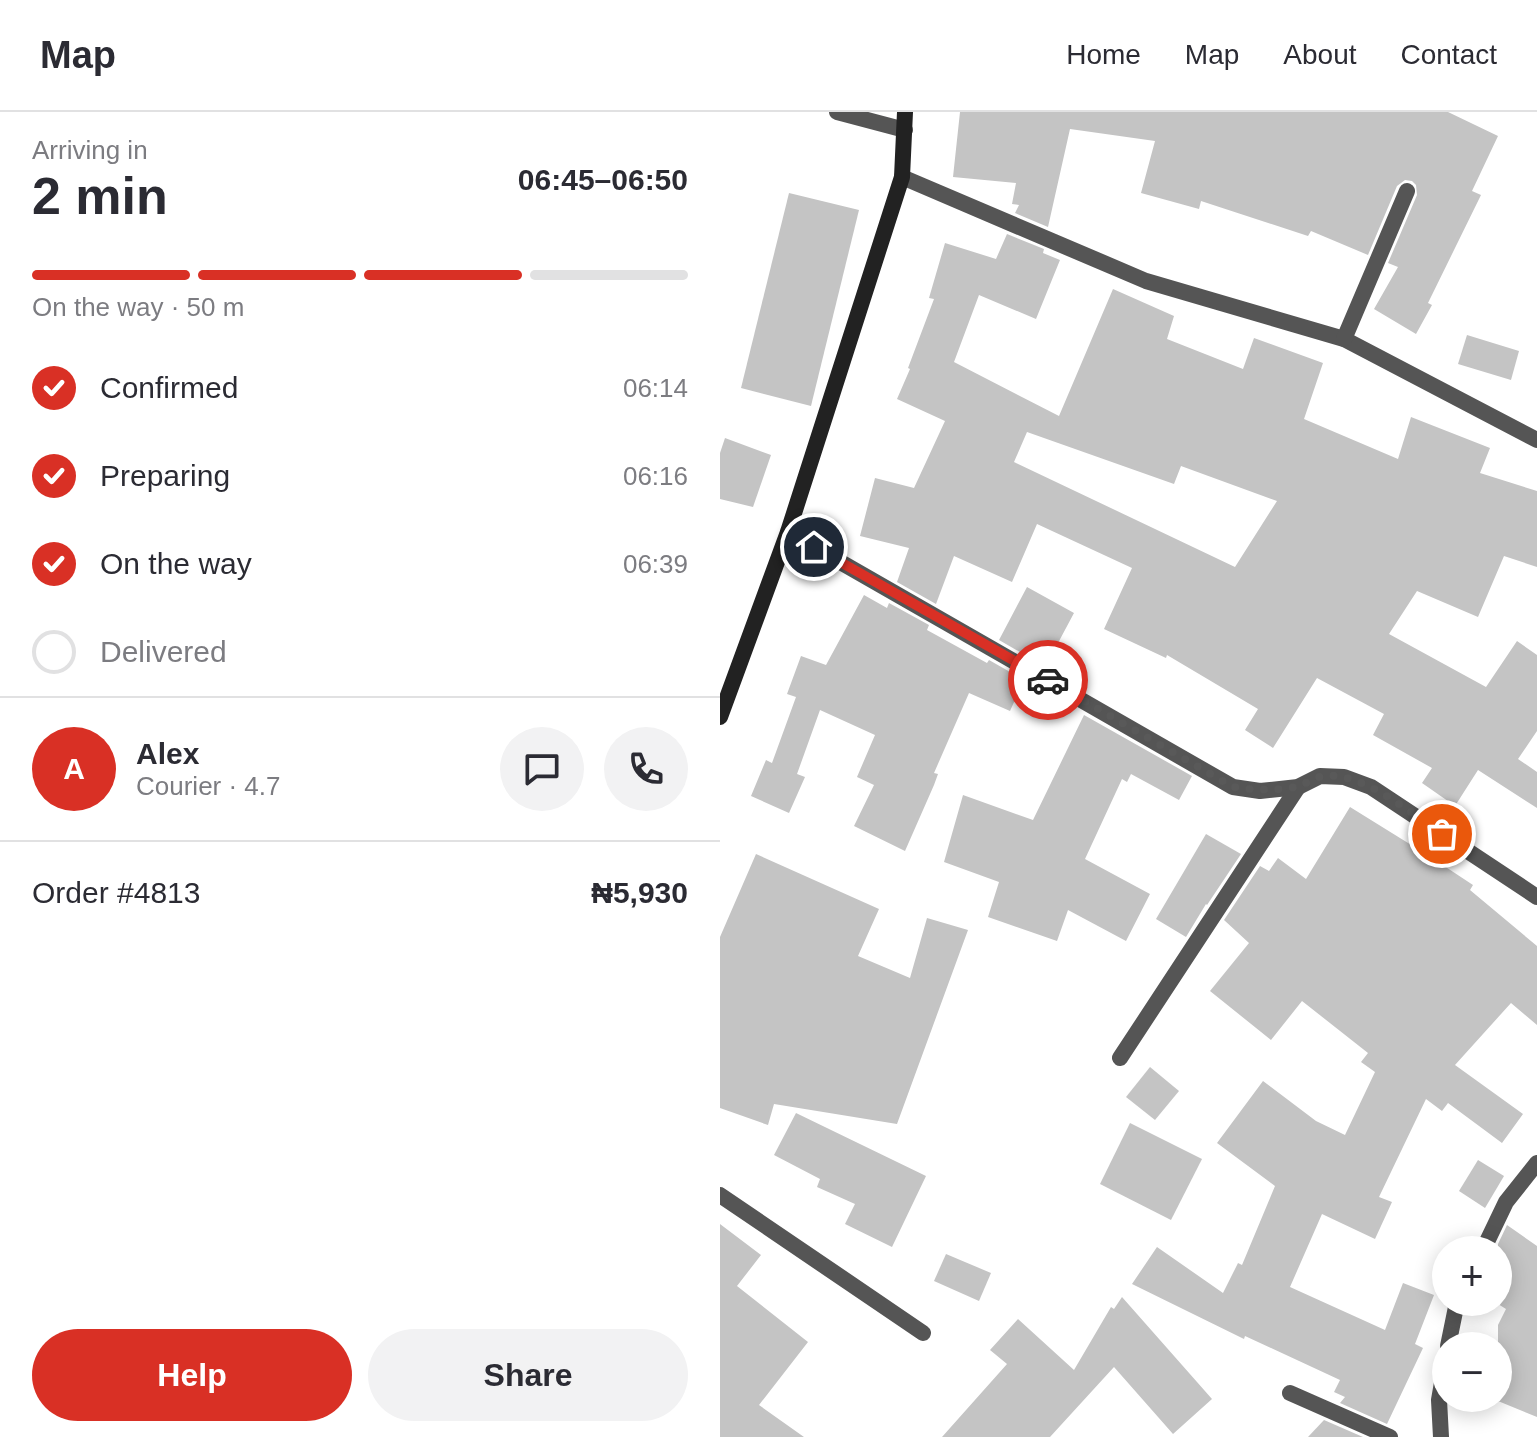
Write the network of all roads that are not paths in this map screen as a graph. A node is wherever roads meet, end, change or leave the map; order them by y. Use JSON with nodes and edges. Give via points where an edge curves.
{"nodes":[{"id":1,"x":837,"y":112,"type":"edge"},
{"id":2,"x":905,"y":112,"type":"edge"},
{"id":3,"x":905,"y":130,"type":"junction"},
{"id":4,"x":902,"y":177,"type":"junction"},
{"id":5,"x":1407,"y":191,"type":"dead end"},
{"id":6,"x":1344,"y":339,"type":"junction"},
{"id":7,"x":1537,"y":440,"type":"edge"},
{"id":8,"x":788,"y":532,"type":"junction"},
{"id":9,"x":720,"y":717,"type":"edge"},
{"id":10,"x":1298,"y":787,"type":"junction"},
{"id":11,"x":1537,"y":897,"type":"edge"},
{"id":12,"x":1120,"y":1058,"type":"dead end"},
{"id":13,"x":1537,"y":1163,"type":"edge"},
{"id":14,"x":720,"y":1195,"type":"edge"},
{"id":15,"x":1490,"y":1236,"type":"edge"},
{"id":16,"x":923,"y":1333,"type":"dead end"},
{"id":17,"x":1290,"y":1393,"type":"dead end"},
{"id":18,"x":1440,"y":1412,"type":"edge"},
{"id":19,"x":1390,"y":1437,"type":"edge"},
{"id":20,"x":1441,"y":1437,"type":"edge"}],
"edges":[{"from":1,"to":3,"type":"street"},
{"from":2,"to":3,"type":"street"},
{"from":3,"to":4,"type":"street"},
{"from":4,"to":6,"type":"street","via":[[1146,281]]},
{"from":4,"to":8,"type":"street"},
{"from":5,"to":6,"type":"street"},
{"from":6,"to":7,"type":"street"},
{"from":8,"to":9,"type":"street"},
{"from":8,"to":10,"type":"street","via":[[1233,787]]},
{"from":10,"to":11,"type":"street","via":[[1320,776],[1344,777],[1371,787]]},
{"from":10,"to":12,"type":"street"},
{"from":13,"to":15,"type":"street","via":[[1506,1202]]},
{"from":14,"to":16,"type":"street"},
{"from":17,"to":19,"type":"street"},
{"from":18,"to":20,"type":"street"}]}
